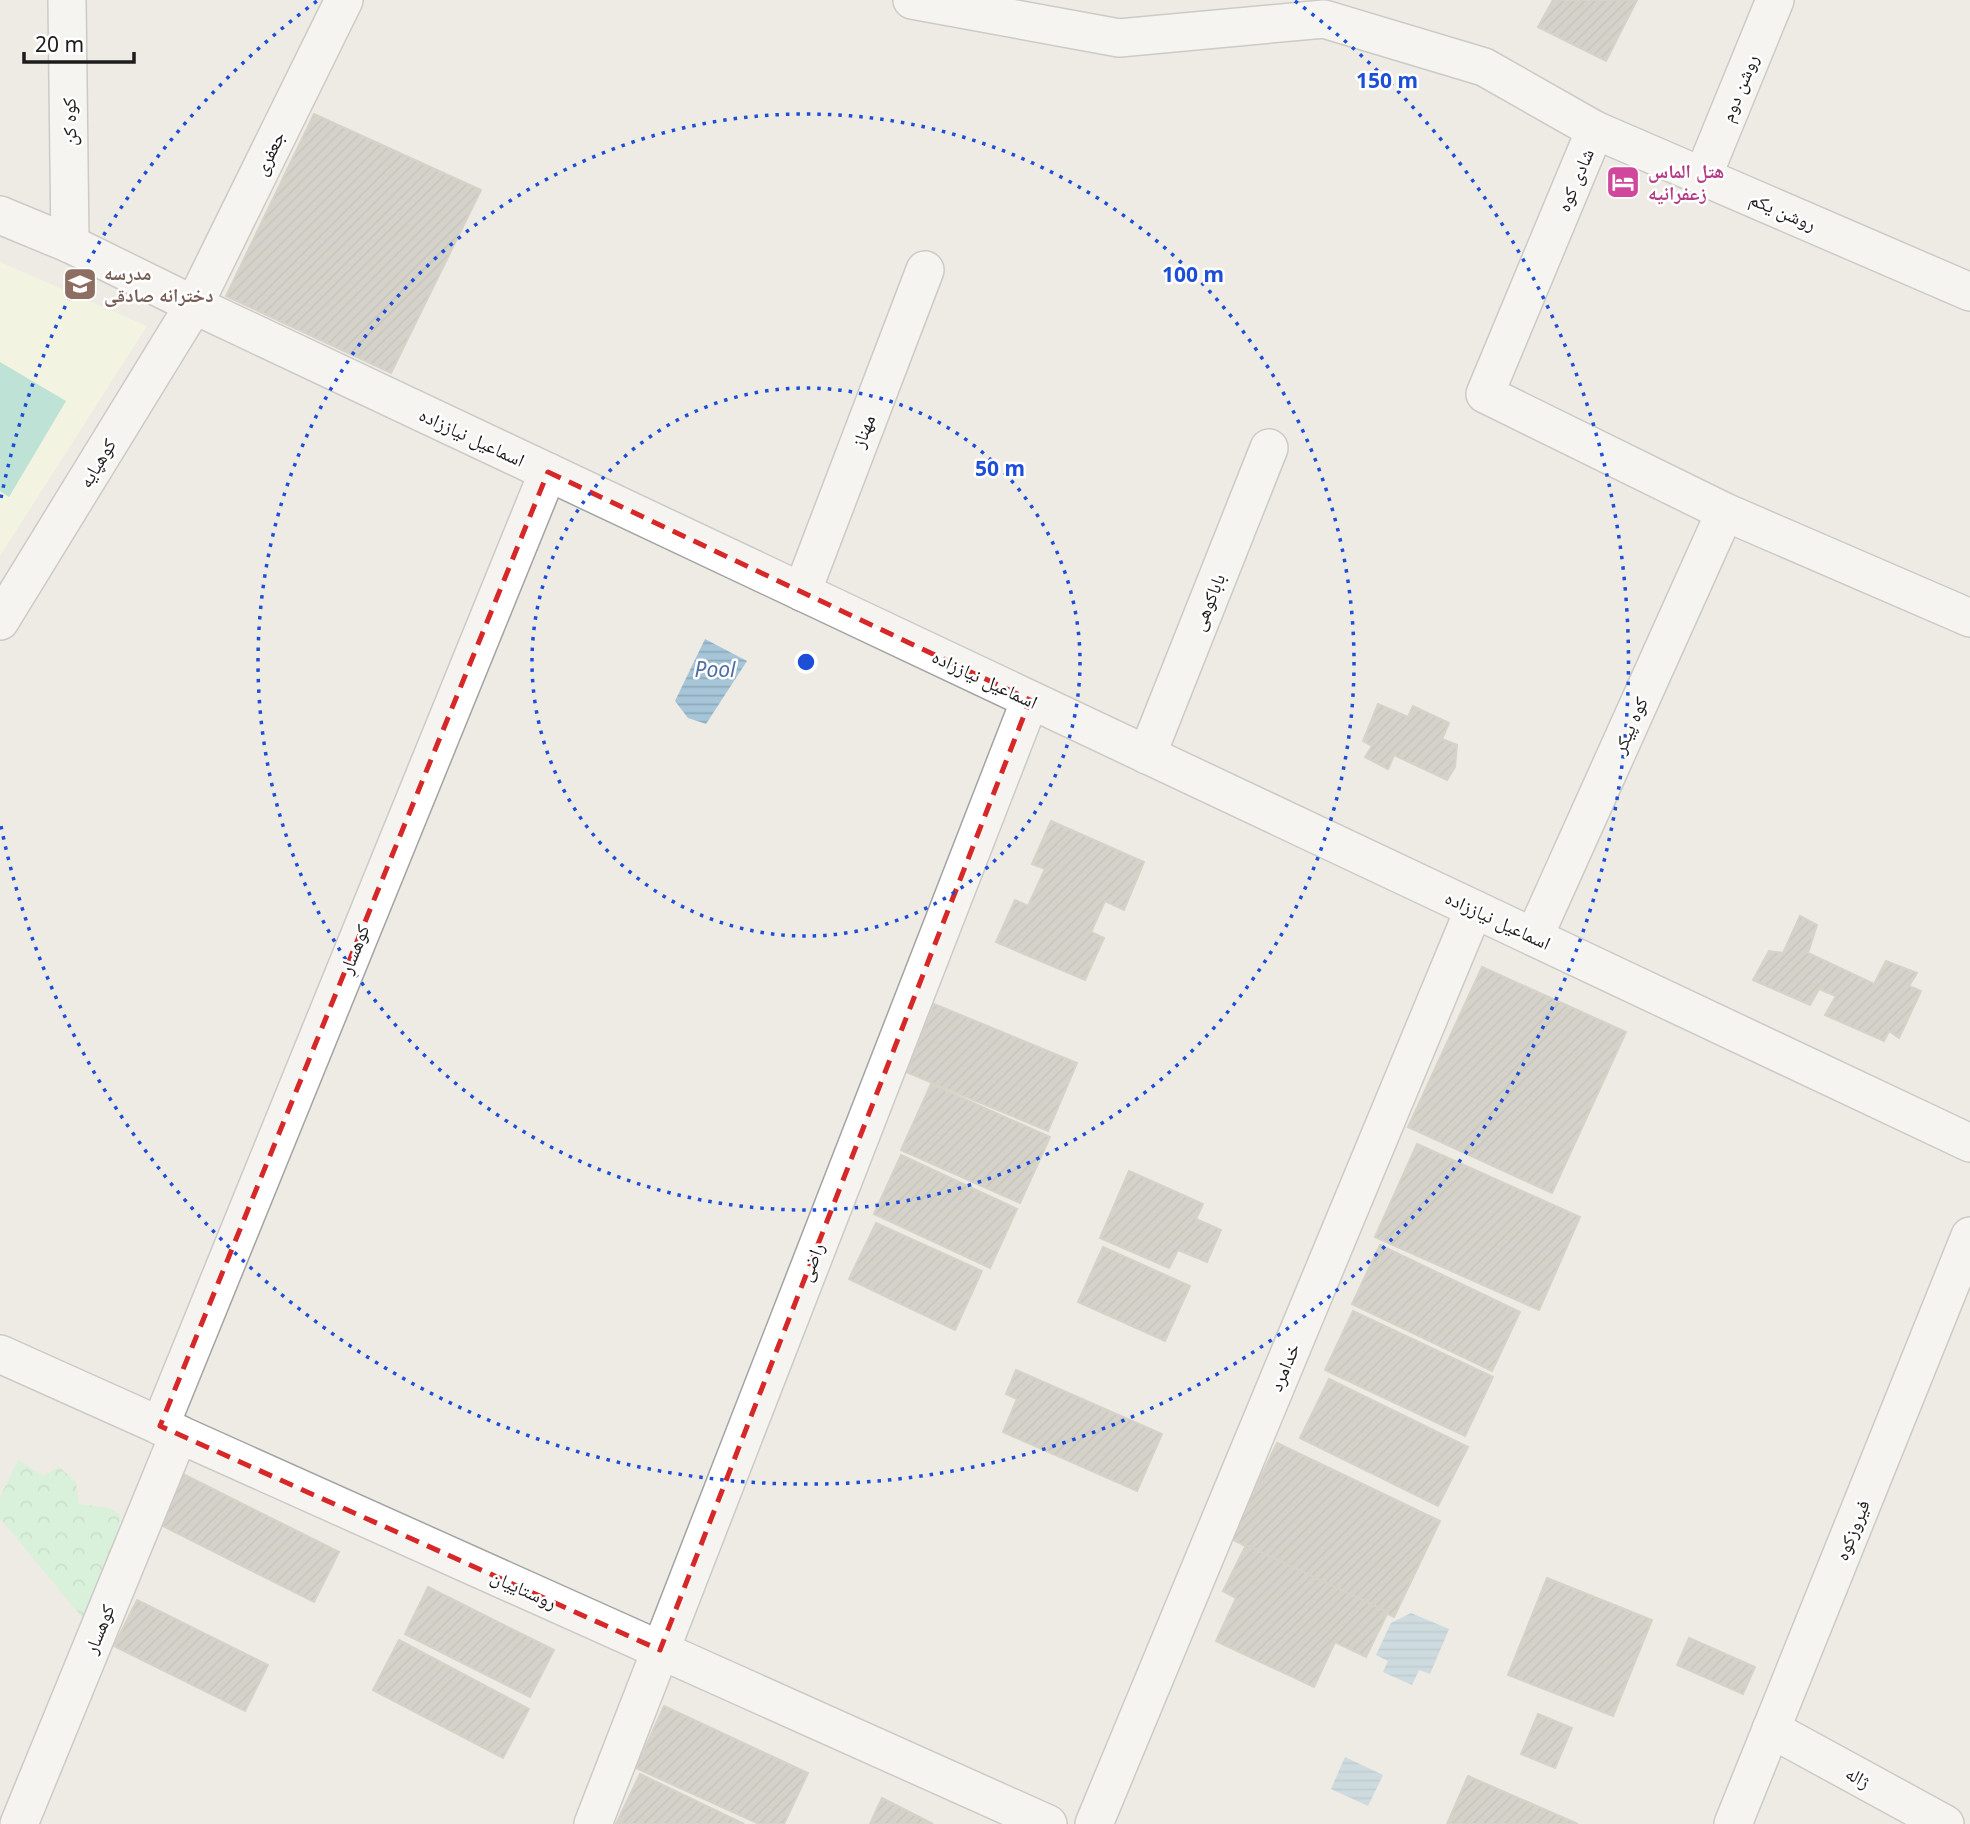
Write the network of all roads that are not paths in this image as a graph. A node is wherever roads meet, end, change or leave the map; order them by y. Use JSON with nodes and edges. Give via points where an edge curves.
{"nodes":[{"id":1,"x":67,"y":0,"type":"edge"},
{"id":2,"x":344,"y":0,"type":"edge"},
{"id":3,"x":912,"y":0,"type":"edge"},
{"id":4,"x":1775,"y":0,"type":"edge"},
{"id":5,"x":1595,"y":130,"type":"junction"},
{"id":6,"x":1703,"y":177,"type":"junction"},
{"id":7,"x":0,"y":215,"type":"edge"},
{"id":8,"x":70,"y":244,"type":"junction"},
{"id":9,"x":925,"y":270,"type":"dead end"},
{"id":10,"x":1970,"y":292,"type":"edge"},
{"id":11,"x":194,"y":305,"type":"junction"},
{"id":12,"x":1269,"y":448,"type":"dead end"},
{"id":13,"x":548,"y":472,"type":"junction"},
{"id":14,"x":1725,"y":512,"type":"junction"},
{"id":15,"x":802,"y":592,"type":"junction"},
{"id":16,"x":1970,"y":618,"type":"edge"},
{"id":17,"x":0,"y":621,"type":"edge"},
{"id":18,"x":1030,"y":700,"type":"junction"},
{"id":19,"x":1147,"y":755,"type":"junction"},
{"id":20,"x":1474,"y":909,"type":"junction"},
{"id":21,"x":1534,"y":937,"type":"junction"},
{"id":22,"x":1970,"y":1143,"type":"edge"},
{"id":23,"x":1970,"y":1236,"type":"edge"},
{"id":24,"x":0,"y":1354,"type":"edge"},
{"id":25,"x":169,"y":1430,"type":"junction"},
{"id":26,"x":660,"y":1650,"type":"junction"},
{"id":27,"x":1771,"y":1729,"type":"junction"},
{"id":28,"x":19,"y":1824,"type":"edge"},
{"id":29,"x":593,"y":1824,"type":"edge"},
{"id":30,"x":1048,"y":1824,"type":"edge"},
{"id":31,"x":1094,"y":1824,"type":"edge"},
{"id":32,"x":1733,"y":1824,"type":"edge"},
{"id":33,"x":1945,"y":1824,"type":"edge"}],
"edges":[{"from":1,"to":8,"type":"street","name":"کوه کن"},
{"from":2,"to":11,"type":"street","name":"جعفری"},
{"from":3,"to":5,"type":"street","name":"شادی کوه","via":[[1119,38],[1324,19],[1484,67]]},
{"from":4,"to":6,"type":"street","name":"روشن دوم"},
{"from":5,"to":6,"type":"street","name":"روشن یکم"},
{"from":5,"to":14,"type":"street","name":"شادی کوه","via":[[1485,394]]},
{"from":6,"to":10,"type":"street","name":"روشن یکم"},
{"from":7,"to":8,"type":"street","name":"اسماعیل نیاززاده"},
{"from":8,"to":11,"type":"street","name":"اسماعیل نیاززاده"},
{"from":9,"to":15,"type":"street","name":"مهناز"},
{"from":11,"to":13,"type":"street","name":"اسماعیل نیاززاده"},
{"from":11,"to":17,"type":"street","name":"کوهپایه"},
{"from":12,"to":19,"type":"street","name":"باباکوهی"},
{"from":13,"to":15,"type":"street","name":"اسماعیل نیاززاده"},
{"from":13,"to":25,"type":"street","name":"کوهسار"},
{"from":14,"to":16,"type":"street","name":"شادی کوه"},
{"from":14,"to":21,"type":"street","name":"کوه پیکر"},
{"from":15,"to":18,"type":"street","name":"اسماعیل نیاززاده"},
{"from":18,"to":19,"type":"street","name":"اسماعیل نیاززاده"},
{"from":18,"to":26,"type":"street","name":"راضی"},
{"from":19,"to":20,"type":"street","name":"اسماعیل نیاززاده"},
{"from":20,"to":21,"type":"street","name":"اسماعیل نیاززاده"},
{"from":20,"to":31,"type":"street","name":"خدامرد"},
{"from":21,"to":22,"type":"street","name":"اسماعیل نیاززاده"},
{"from":23,"to":27,"type":"street","name":"فیروزکوه"},
{"from":24,"to":25,"type":"street","name":"روستاییان"},
{"from":25,"to":26,"type":"street","name":"روستاییان"},
{"from":25,"to":28,"type":"street","name":"کوهسار"},
{"from":26,"to":29,"type":"street","name":"راضی"},
{"from":26,"to":30,"type":"street","name":"روستاییان"},
{"from":27,"to":32,"type":"street","name":"فیروزکوه"},
{"from":27,"to":33,"type":"street","name":"ژاله"}]}
